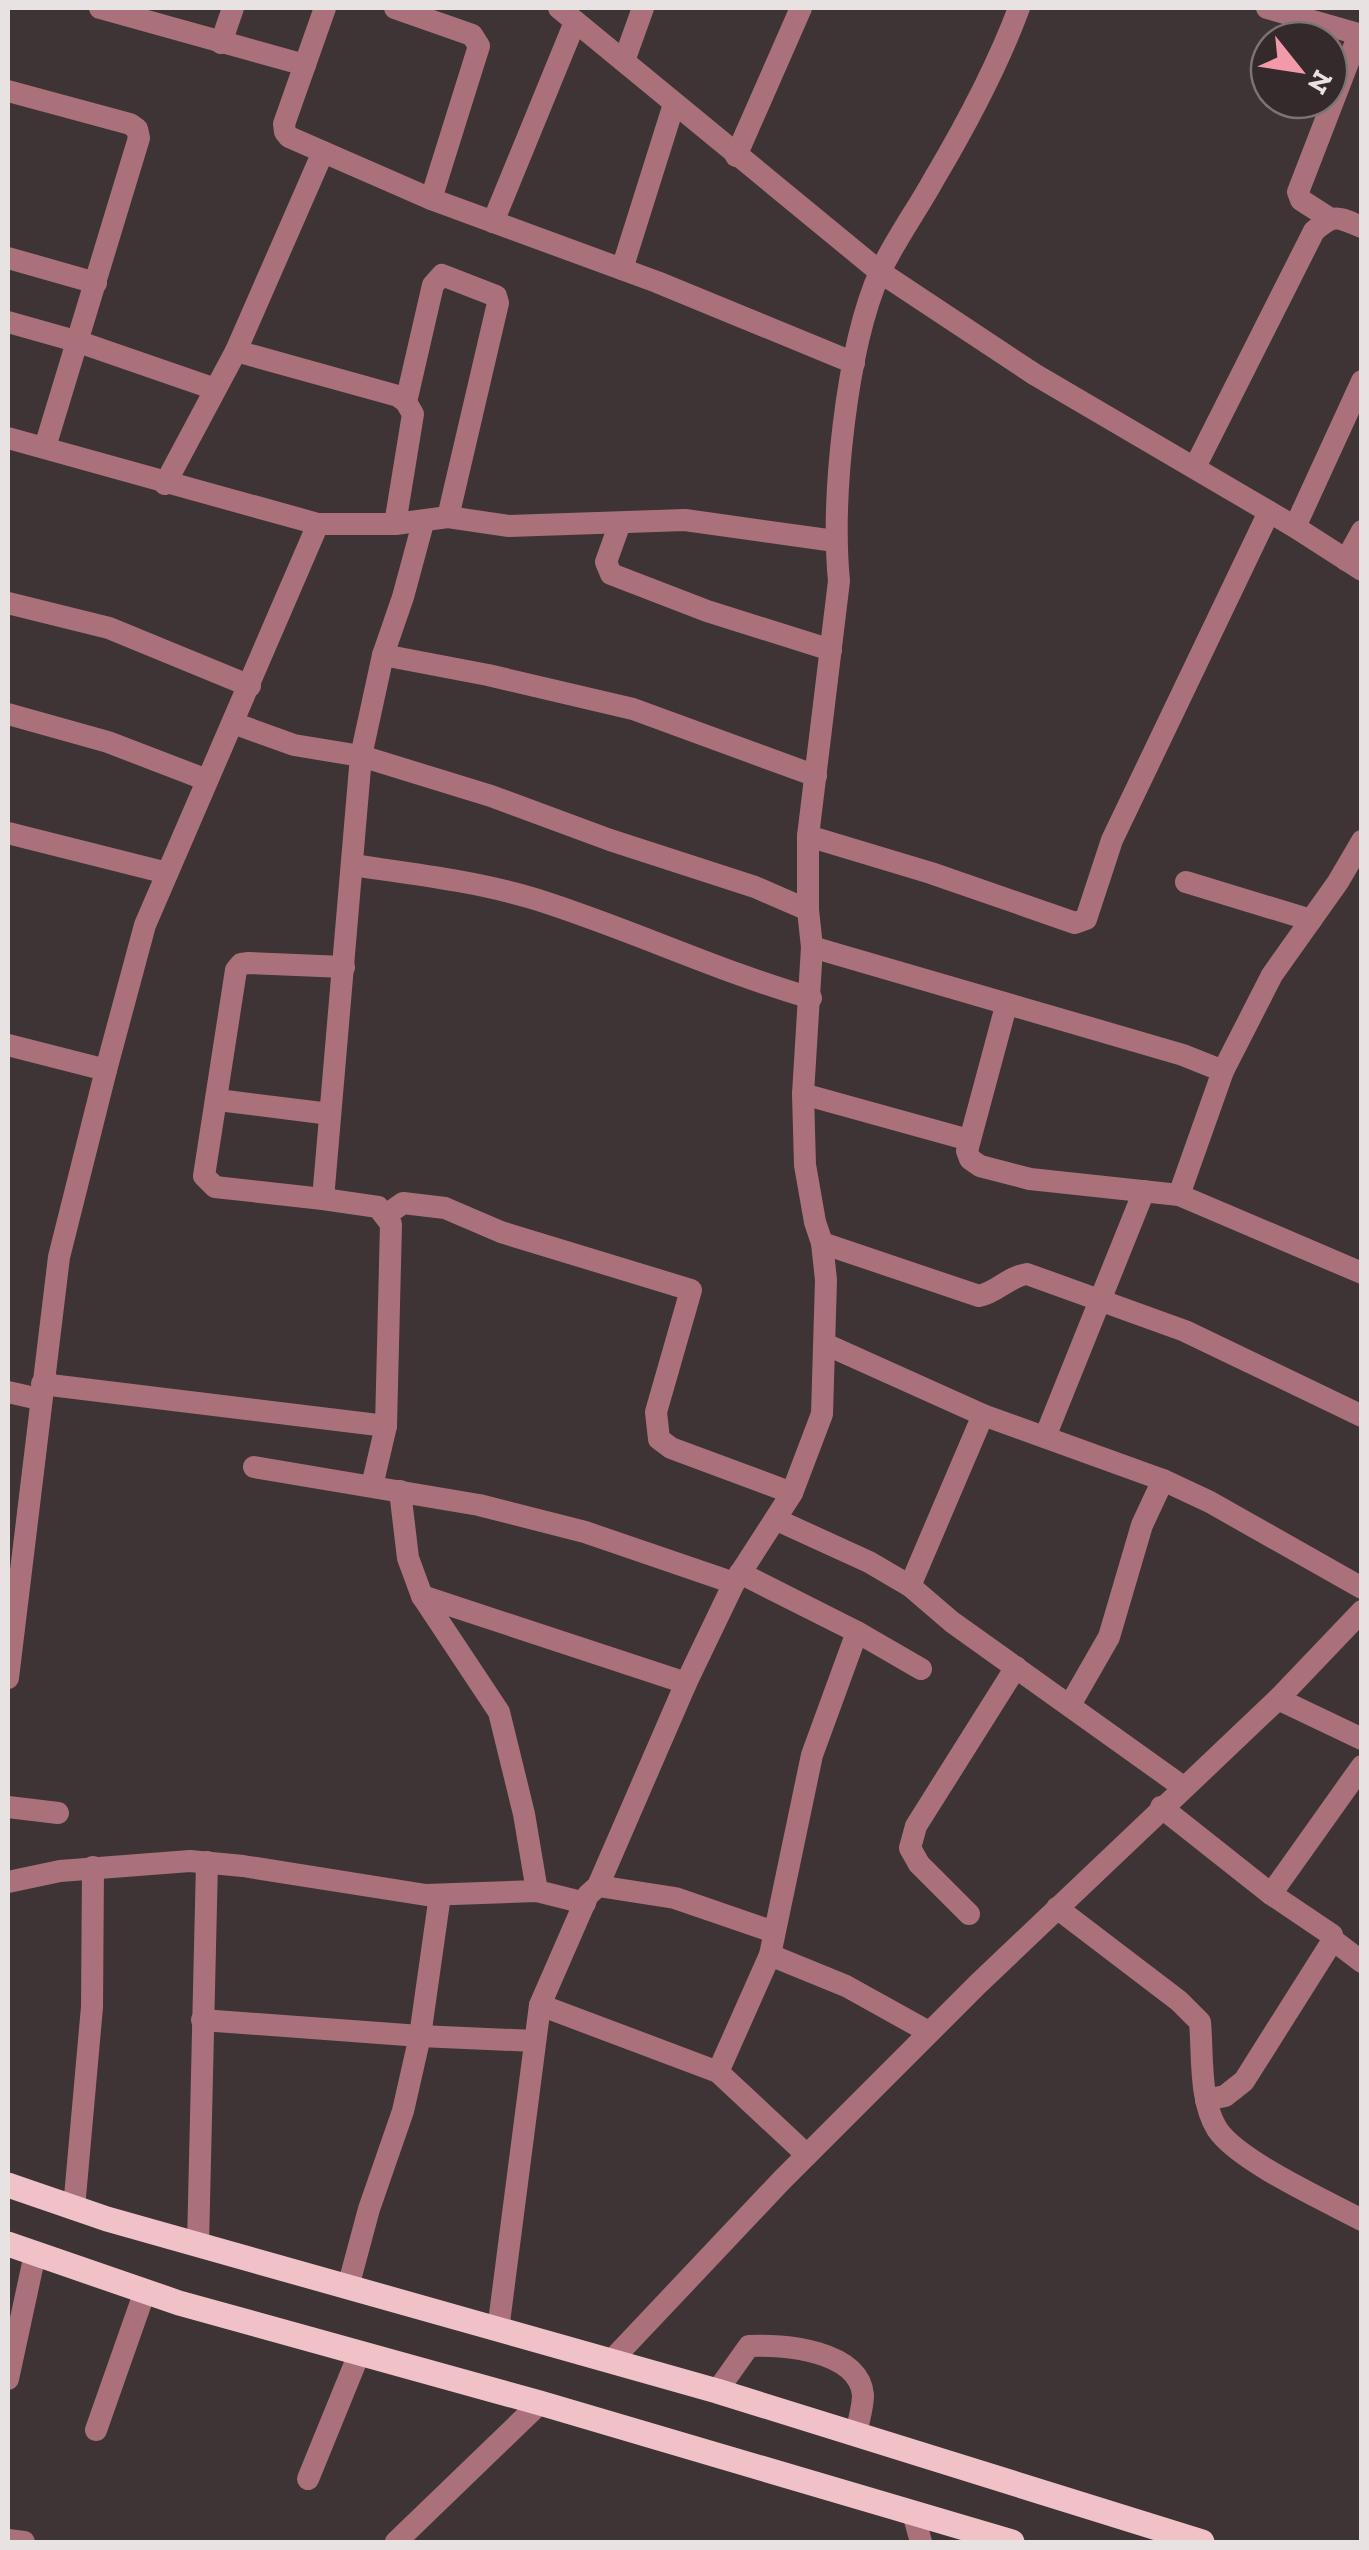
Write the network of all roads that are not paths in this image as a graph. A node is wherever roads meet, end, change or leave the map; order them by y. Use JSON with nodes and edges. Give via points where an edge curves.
{"nodes":[{"id":1,"x":100,"y":8,"type":"edge"},
{"id":2,"x":232,"y":8,"type":"edge"},
{"id":3,"x":325,"y":8,"type":"edge"},
{"id":4,"x":395,"y":8,"type":"edge"},
{"id":5,"x":643,"y":8,"type":"edge"},
{"id":6,"x":801,"y":8,"type":"edge"},
{"id":7,"x":1019,"y":8,"type":"edge"},
{"id":8,"x":1267,"y":8,"type":"edge"},
{"id":9,"x":567,"y":15,"type":"edge"},
{"id":10,"x":1360,"y":34,"type":"edge"},
{"id":11,"x":221,"y":43,"type":"junction"},
{"id":12,"x":624,"y":61,"type":"junction"},
{"id":13,"x":304,"y":65,"type":"junction"},
{"id":14,"x":8,"y":91,"type":"edge"},
{"id":15,"x":674,"y":104,"type":"junction"},
{"id":16,"x":323,"y":152,"type":"junction"},
{"id":17,"x":736,"y":156,"type":"junction"},
{"id":18,"x":431,"y":199,"type":"junction"},
{"id":19,"x":1329,"y":218,"type":"junction"},
{"id":20,"x":494,"y":222,"type":"junction"},
{"id":21,"x":1362,"y":227,"type":"edge"},
{"id":22,"x":8,"y":258,"type":"edge"},
{"id":23,"x":622,"y":270,"type":"junction"},
{"id":24,"x":880,"y":272,"type":"junction"},
{"id":25,"x":96,"y":283,"type":"junction"},
{"id":26,"x":8,"y":322,"type":"edge"},
{"id":27,"x":79,"y":342,"type":"junction"},
{"id":28,"x":236,"y":351,"type":"junction"},
{"id":29,"x":854,"y":363,"type":"junction"},
{"id":30,"x":1362,"y":380,"type":"edge"},
{"id":31,"x":215,"y":390,"type":"junction"},
{"id":32,"x":406,"y":402,"type":"junction"},
{"id":33,"x":8,"y":438,"type":"edge"},
{"id":34,"x":45,"y":447,"type":"junction"},
{"id":35,"x":1194,"y":467,"type":"junction"},
{"id":36,"x":165,"y":484,"type":"junction"},
{"id":37,"x":1269,"y":512,"type":"junction"},
{"id":38,"x":448,"y":517,"type":"junction"},
{"id":39,"x":423,"y":523,"type":"junction"},
{"id":40,"x":620,"y":523,"type":"junction"},
{"id":41,"x":318,"y":524,"type":"junction"},
{"id":42,"x":395,"y":524,"type":"junction"},
{"id":43,"x":1295,"y":527,"type":"junction"},
{"id":44,"x":1362,"y":531,"type":"edge"},
{"id":45,"x":836,"y":540,"type":"junction"},
{"id":46,"x":1354,"y":565,"type":"edge"},
{"id":47,"x":8,"y":603,"type":"edge"},
{"id":48,"x":831,"y":650,"type":"junction"},
{"id":49,"x":383,"y":655,"type":"junction"},
{"id":50,"x":250,"y":686,"type":"junction"},
{"id":51,"x":8,"y":714,"type":"edge"},
{"id":52,"x":233,"y":723,"type":"junction"},
{"id":53,"x":361,"y":756,"type":"junction"},
{"id":54,"x":816,"y":776,"type":"junction"},
{"id":55,"x":206,"y":780,"type":"junction"},
{"id":56,"x":8,"y":833,"type":"edge"},
{"id":57,"x":808,"y":836,"type":"junction"},
{"id":58,"x":1358,"y":854,"type":"edge"},
{"id":59,"x":352,"y":864,"type":"junction"},
{"id":60,"x":167,"y":873,"type":"junction"},
{"id":61,"x":1186,"y":882,"type":"dead end"},
{"id":62,"x":808,"y":910,"type":"junction"},
{"id":63,"x":1312,"y":920,"type":"junction"},
{"id":64,"x":812,"y":947,"type":"junction"},
{"id":65,"x":344,"y":967,"type":"junction"},
{"id":66,"x":811,"y":998,"type":"junction"},
{"id":67,"x":1006,"y":1006,"type":"junction"},
{"id":68,"x":8,"y":1045,"type":"edge"},
{"id":69,"x":106,"y":1070,"type":"junction"},
{"id":70,"x":1223,"y":1071,"type":"junction"},
{"id":71,"x":803,"y":1094,"type":"junction"},
{"id":72,"x":218,"y":1100,"type":"junction"},
{"id":73,"x":330,"y":1114,"type":"junction"},
{"id":74,"x":969,"y":1140,"type":"junction"},
{"id":75,"x":1144,"y":1191,"type":"junction"},
{"id":76,"x":1178,"y":1196,"type":"junction"},
{"id":77,"x":323,"y":1199,"type":"junction"},
{"id":78,"x":386,"y":1215,"type":"junction"},
{"id":79,"x":822,"y":1243,"type":"junction"},
{"id":80,"x":1362,"y":1273,"type":"edge"},
{"id":81,"x":1102,"y":1300,"type":"junction"},
{"id":82,"x":825,"y":1344,"type":"junction"},
{"id":83,"x":8,"y":1392,"type":"edge"},
{"id":84,"x":41,"y":1392,"type":"junction"},
{"id":85,"x":983,"y":1415,"type":"junction"},
{"id":86,"x":1362,"y":1416,"type":"edge"},
{"id":87,"x":386,"y":1426,"type":"junction"},
{"id":88,"x":1045,"y":1437,"type":"junction"},
{"id":89,"x":254,"y":1467,"type":"dead end"},
{"id":90,"x":1163,"y":1480,"type":"junction"},
{"id":91,"x":372,"y":1486,"type":"junction"},
{"id":92,"x":400,"y":1491,"type":"junction"},
{"id":93,"x":792,"y":1493,"type":"junction"},
{"id":94,"x":777,"y":1520,"type":"junction"},
{"id":95,"x":737,"y":1578,"type":"junction"},
{"id":96,"x":910,"y":1586,"type":"junction"},
{"id":97,"x":1362,"y":1588,"type":"edge"},
{"id":98,"x":422,"y":1596,"type":"junction"},
{"id":99,"x":1359,"y":1619,"type":"edge"},
{"id":100,"x":857,"y":1632,"type":"junction"},
{"id":101,"x":9,"y":1648,"type":"edge"},
{"id":102,"x":1016,"y":1667,"type":"junction"},
{"id":103,"x":921,"y":1669,"type":"dead end"},
{"id":104,"x":8,"y":1678,"type":"edge"},
{"id":105,"x":686,"y":1684,"type":"junction"},
{"id":106,"x":1278,"y":1699,"type":"junction"},
{"id":107,"x":1070,"y":1705,"type":"junction"},
{"id":108,"x":1362,"y":1738,"type":"edge"},
{"id":109,"x":1362,"y":1766,"type":"edge"},
{"id":110,"x":1184,"y":1786,"type":"junction"},
{"id":111,"x":8,"y":1806,"type":"edge"},
{"id":112,"x":1161,"y":1808,"type":"junction"},
{"id":113,"x":58,"y":1814,"type":"dead end"},
{"id":114,"x":207,"y":1862,"type":"junction"},
{"id":115,"x":93,"y":1868,"type":"junction"},
{"id":116,"x":8,"y":1882,"type":"edge"},
{"id":117,"x":538,"y":1891,"type":"junction"},
{"id":118,"x":592,"y":1894,"type":"junction"},
{"id":119,"x":1271,"y":1894,"type":"junction"},
{"id":120,"x":440,"y":1895,"type":"junction"},
{"id":121,"x":1057,"y":1908,"type":"junction"},
{"id":122,"x":969,"y":1914,"type":"dead end"},
{"id":123,"x":1333,"y":1940,"type":"junction"},
{"id":124,"x":772,"y":1944,"type":"junction"},
{"id":125,"x":1362,"y":1962,"type":"edge"},
{"id":126,"x":540,"y":2005,"type":"junction"},
{"id":127,"x":202,"y":2020,"type":"junction"},
{"id":128,"x":930,"y":2032,"type":"junction"},
{"id":129,"x":420,"y":2036,"type":"junction"},
{"id":130,"x":535,"y":2041,"type":"junction"},
{"id":131,"x":718,"y":2072,"type":"junction"},
{"id":132,"x":1206,"y":2100,"type":"junction"},
{"id":133,"x":806,"y":2155,"type":"junction"},
{"id":134,"x":8,"y":2186,"type":"edge"},
{"id":135,"x":74,"y":2208,"type":"junction"},
{"id":136,"x":1362,"y":2220,"type":"edge"},
{"id":137,"x":8,"y":2244,"type":"edge"},
{"id":138,"x":198,"y":2245,"type":"junction"},
{"id":139,"x":36,"y":2254,"type":"junction"},
{"id":140,"x":348,"y":2287,"type":"junction"},
{"id":141,"x":146,"y":2291,"type":"junction"},
{"id":142,"x":498,"y":2330,"type":"junction"},
{"id":143,"x":359,"y":2354,"type":"junction"},
{"id":144,"x":611,"y":2361,"type":"junction"},
{"id":145,"x":8,"y":2379,"type":"edge"},
{"id":146,"x":717,"y":2391,"type":"junction"},
{"id":147,"x":540,"y":2403,"type":"junction"},
{"id":148,"x":96,"y":2430,"type":"dead end"},
{"id":149,"x":856,"y":2435,"type":"junction"},
{"id":150,"x":308,"y":2479,"type":"dead end"},
{"id":151,"x":913,"y":2513,"type":"junction"},
{"id":152,"x":1147,"y":2534,"type":"edge"},
{"id":153,"x":8,"y":2540,"type":"edge"},
{"id":154,"x":24,"y":2542,"type":"edge"},
{"id":155,"x":396,"y":2542,"type":"edge"},
{"id":156,"x":921,"y":2542,"type":"edge"},
{"id":157,"x":1012,"y":2542,"type":"edge"},
{"id":158,"x":1202,"y":2542,"type":"edge"}],
"edges":[{"from":1,"to":11,"type":"street"},
{"from":2,"to":11,"type":"street"},
{"from":3,"to":13,"type":"street"},
{"from":4,"to":18,"type":"street","via":[[472,36],[479,46]]},
{"from":5,"to":12,"type":"street"},
{"from":6,"to":17,"type":"street"},
{"from":7,"to":24,"type":"street","via":[[962,132]]},
{"from":8,"to":10,"type":"street"},
{"from":9,"to":12,"type":"street"},
{"from":9,"to":20,"type":"street"},
{"from":10,"to":19,"type":"street","via":[[1298,192]]},
{"from":11,"to":13,"type":"street"},
{"from":12,"to":15,"type":"street"},
{"from":13,"to":16,"type":"street","via":[[284,132]]},
{"from":14,"to":25,"type":"street","via":[[137,129]]},
{"from":15,"to":17,"type":"street"},
{"from":15,"to":23,"type":"street"},
{"from":16,"to":18,"type":"street"},
{"from":16,"to":28,"type":"street"},
{"from":17,"to":24,"type":"street"},
{"from":18,"to":20,"type":"street"},
{"from":19,"to":21,"type":"street"},
{"from":19,"to":35,"type":"street","via":[[1314,231]]},
{"from":20,"to":23,"type":"street"},
{"from":22,"to":25,"type":"street"},
{"from":23,"to":29,"type":"street"},
{"from":24,"to":29,"type":"street"},
{"from":24,"to":35,"type":"street","via":[[1034,374]]},
{"from":25,"to":27,"type":"street"},
{"from":26,"to":27,"type":"street"},
{"from":27,"to":31,"type":"street"},
{"from":27,"to":34,"type":"street"},
{"from":28,"to":31,"type":"street"},
{"from":28,"to":32,"type":"street"},
{"from":29,"to":45,"type":"street"},
{"from":30,"to":43,"type":"street"},
{"from":31,"to":36,"type":"street"},
{"from":32,"to":38,"type":"street","via":[[438,278],[496,296]]},
{"from":32,"to":42,"type":"street","via":[[414,414]]},
{"from":33,"to":34,"type":"street"},
{"from":34,"to":36,"type":"street"},
{"from":35,"to":37,"type":"street"},
{"from":36,"to":41,"type":"street"},
{"from":37,"to":43,"type":"street"},
{"from":37,"to":57,"type":"street","via":[[1112,840],[1086,919],[1075,923]]},
{"from":38,"to":39,"type":"street"},
{"from":38,"to":40,"type":"street","via":[[509,526]]},
{"from":39,"to":42,"type":"street"},
{"from":39,"to":49,"type":"street"},
{"from":40,"to":45,"type":"street","via":[[685,520]]},
{"from":40,"to":48,"type":"street","via":[[606,562],[611,574]]},
{"from":41,"to":42,"type":"street"},
{"from":41,"to":50,"type":"street"},
{"from":43,"to":46,"type":"street"},
{"from":44,"to":46,"type":"street"},
{"from":45,"to":48,"type":"street"},
{"from":47,"to":50,"type":"street","via":[[110,628]]},
{"from":48,"to":54,"type":"street"},
{"from":49,"to":53,"type":"street"},
{"from":49,"to":54,"type":"street","via":[[632,710]]},
{"from":50,"to":52,"type":"street"},
{"from":51,"to":55,"type":"street","via":[[108,742]]},
{"from":52,"to":53,"type":"street","via":[[294,745]]},
{"from":52,"to":55,"type":"street"},
{"from":53,"to":59,"type":"street"},
{"from":53,"to":62,"type":"street"},
{"from":54,"to":57,"type":"street"},
{"from":55,"to":60,"type":"street"},
{"from":56,"to":60,"type":"street"},
{"from":57,"to":62,"type":"street"},
{"from":58,"to":63,"type":"street"},
{"from":59,"to":65,"type":"street"},
{"from":59,"to":66,"type":"street","via":[[533,898]]},
{"from":60,"to":69,"type":"street","via":[[145,925]]},
{"from":61,"to":63,"type":"street"},
{"from":62,"to":64,"type":"street"},
{"from":63,"to":70,"type":"street","via":[[1272,975]]},
{"from":64,"to":66,"type":"street"},
{"from":64,"to":67,"type":"street"},
{"from":65,"to":72,"type":"street","via":[[241,964]]},
{"from":65,"to":73,"type":"street"},
{"from":66,"to":71,"type":"street"},
{"from":67,"to":70,"type":"street"},
{"from":67,"to":74,"type":"street"},
{"from":68,"to":69,"type":"street"},
{"from":69,"to":84,"type":"street","via":[[59,1257]]},
{"from":70,"to":76,"type":"street"},
{"from":71,"to":74,"type":"street"},
{"from":71,"to":79,"type":"street","via":[[804,1165]]},
{"from":72,"to":73,"type":"street"},
{"from":72,"to":77,"type":"street","via":[[208,1182]]},
{"from":73,"to":77,"type":"street"},
{"from":74,"to":75,"type":"street","via":[[966,1151],[980,1166],[1030,1179]]},
{"from":75,"to":76,"type":"street"},
{"from":75,"to":81,"type":"street"},
{"from":76,"to":80,"type":"street"},
{"from":77,"to":78,"type":"street","via":[[378,1207]]},
{"from":78,"to":87,"type":"street"},
{"from":78,"to":93,"type":"street","via":[[403,1203],[445,1208],[501,1232],[691,1290],[656,1412],[659,1439]]},
{"from":79,"to":81,"type":"street","via":[[966,1294],[990,1294],[1027,1274]]},
{"from":79,"to":82,"type":"street"},
{"from":81,"to":86,"type":"street"},
{"from":81,"to":88,"type":"street"},
{"from":82,"to":85,"type":"street"},
{"from":82,"to":93,"type":"street","via":[[822,1414]]},
{"from":83,"to":84,"type":"street"},
{"from":84,"to":87,"type":"street"},
{"from":84,"to":101,"type":"street"},
{"from":85,"to":88,"type":"street"},
{"from":85,"to":96,"type":"street"},
{"from":87,"to":91,"type":"street"},
{"from":88,"to":90,"type":"street"},
{"from":89,"to":91,"type":"street"},
{"from":90,"to":97,"type":"street"},
{"from":90,"to":107,"type":"street","via":[[1108,1637]]},
{"from":91,"to":92,"type":"street"},
{"from":92,"to":95,"type":"street","via":[[585,1532]]},
{"from":92,"to":98,"type":"street","via":[[408,1558]]},
{"from":93,"to":94,"type":"street"},
{"from":94,"to":95,"type":"street"},
{"from":94,"to":96,"type":"street"},
{"from":95,"to":100,"type":"street"},
{"from":95,"to":105,"type":"street"},
{"from":96,"to":102,"type":"street"},
{"from":98,"to":105,"type":"street"},
{"from":98,"to":117,"type":"street","via":[[499,1712]]},
{"from":99,"to":106,"type":"street"},
{"from":100,"to":103,"type":"street"},
{"from":100,"to":124,"type":"street","via":[[812,1755]]},
{"from":101,"to":104,"type":"street"},
{"from":102,"to":107,"type":"street"},
{"from":102,"to":122,"type":"street","via":[[916,1826],[910,1848]]},
{"from":105,"to":118,"type":"street"},
{"from":106,"to":108,"type":"street"},
{"from":106,"to":110,"type":"street"},
{"from":107,"to":110,"type":"street"},
{"from":109,"to":119,"type":"street"},
{"from":110,"to":112,"type":"street"},
{"from":111,"to":113,"type":"street"},
{"from":112,"to":119,"type":"street"},
{"from":112,"to":121,"type":"street"},
{"from":114,"to":115,"type":"street"},
{"from":114,"to":120,"type":"street"},
{"from":114,"to":127,"type":"street"},
{"from":115,"to":116,"type":"street"},
{"from":115,"to":135,"type":"street","via":[[92,2007]]},
{"from":117,"to":118,"type":"street"},
{"from":117,"to":120,"type":"street"},
{"from":118,"to":124,"type":"street","via":[[675,1898]]},
{"from":118,"to":126,"type":"street"},
{"from":119,"to":123,"type":"street"},
{"from":120,"to":129,"type":"street"},
{"from":121,"to":128,"type":"street"},
{"from":121,"to":132,"type":"street","via":[[1200,2022]]},
{"from":123,"to":125,"type":"street"},
{"from":123,"to":132,"type":"street","via":[[1244,2081]]},
{"from":124,"to":128,"type":"street"},
{"from":124,"to":131,"type":"street"},
{"from":126,"to":130,"type":"street"},
{"from":126,"to":131,"type":"street"},
{"from":127,"to":129,"type":"street"},
{"from":127,"to":138,"type":"street"},
{"from":128,"to":133,"type":"street"},
{"from":129,"to":130,"type":"street"},
{"from":129,"to":140,"type":"street","via":[[404,2112]]},
{"from":130,"to":142,"type":"street"},
{"from":131,"to":133,"type":"street"},
{"from":132,"to":136,"type":"street","via":[[1218,2129],[1242,2152]]},
{"from":133,"to":144,"type":"street"},
{"from":134,"to":135,"type":"main road"},
{"from":135,"to":138,"type":"main road"},
{"from":137,"to":139,"type":"main road"},
{"from":138,"to":140,"type":"main road"},
{"from":139,"to":141,"type":"main road"},
{"from":139,"to":145,"type":"street"},
{"from":140,"to":142,"type":"main road"},
{"from":141,"to":143,"type":"main road"},
{"from":141,"to":148,"type":"street"},
{"from":142,"to":144,"type":"main road"},
{"from":143,"to":147,"type":"main road"},
{"from":143,"to":150,"type":"street"},
{"from":144,"to":146,"type":"main road"},
{"from":146,"to":149,"type":"main road"},
{"from":146,"to":149,"type":"street","via":[[748,2346],[798,2346],[844,2365],[857,2378],[863,2394]]},
{"from":147,"to":151,"type":"main road"},
{"from":147,"to":155,"type":"street"},
{"from":149,"to":152,"type":"main road"},
{"from":151,"to":156,"type":"street"},
{"from":151,"to":157,"type":"main road"},
{"from":152,"to":158,"type":"main road"},
{"from":153,"to":154,"type":"street"}]}
